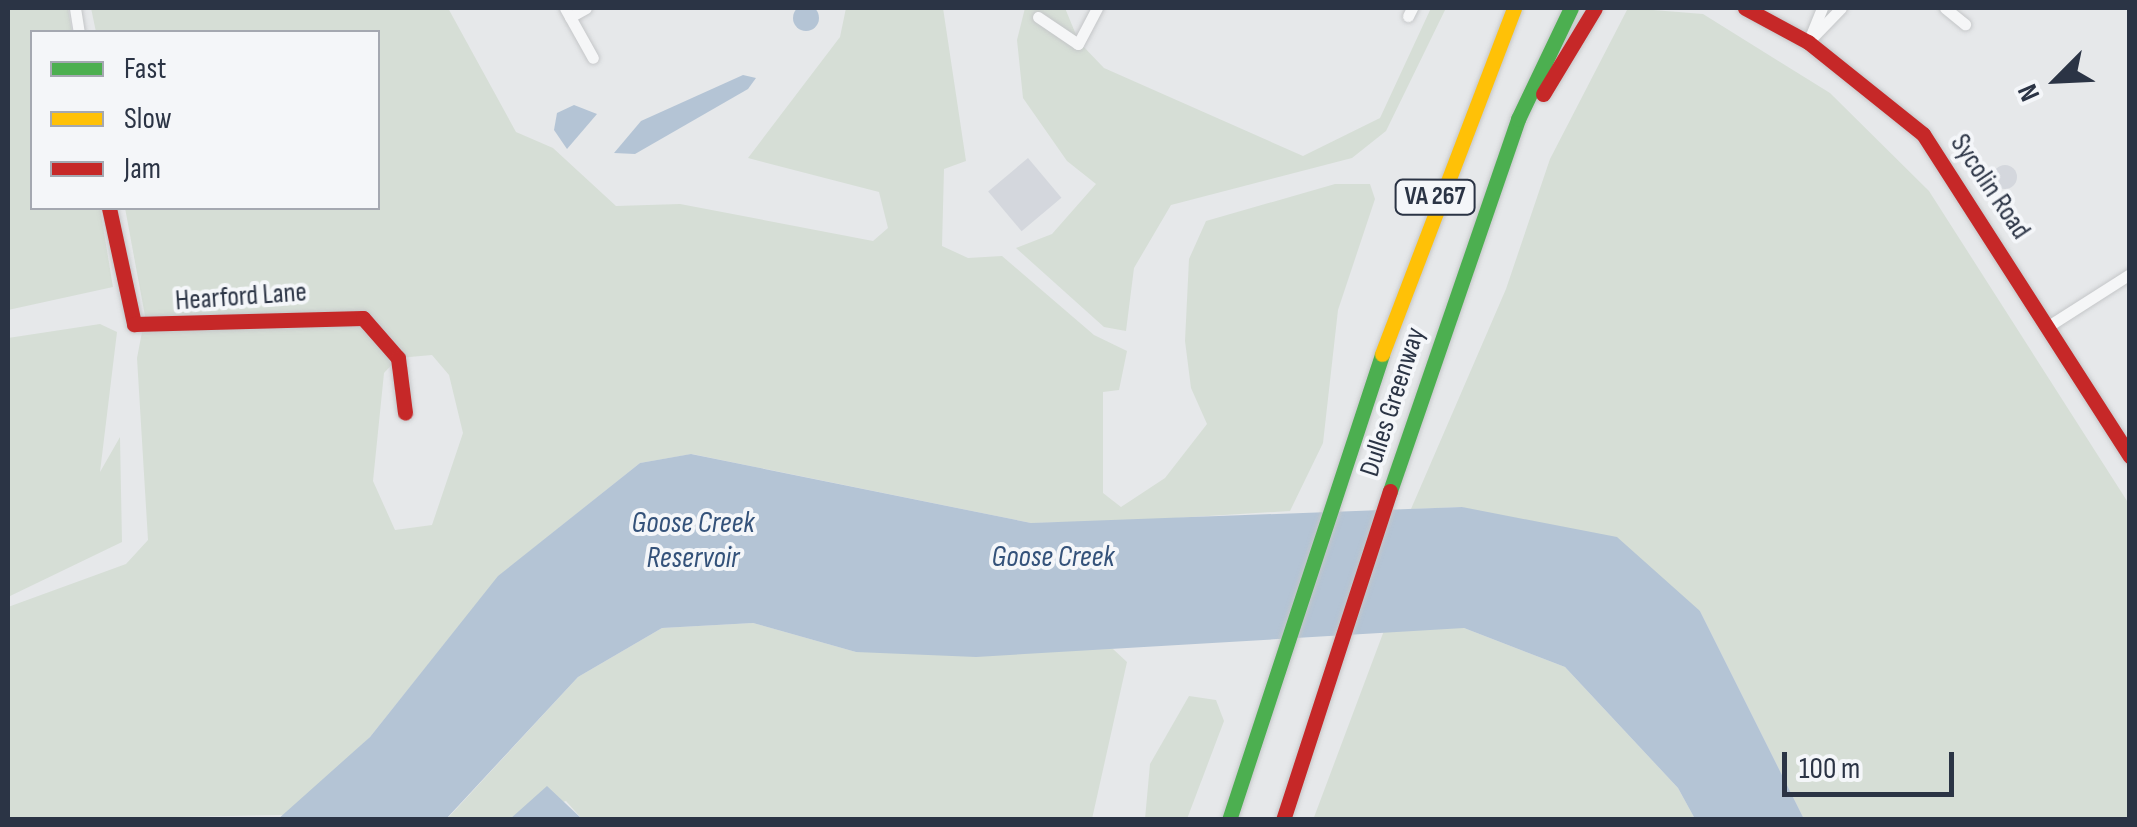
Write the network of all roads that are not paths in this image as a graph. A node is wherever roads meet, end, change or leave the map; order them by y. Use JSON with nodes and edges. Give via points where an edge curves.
{"nodes":[{"id":1,"x":586,"y":8,"type":"edge"},
{"id":2,"x":1097,"y":8,"type":"edge"},
{"id":3,"x":1514,"y":8,"type":"edge"},
{"id":4,"x":1571,"y":8,"type":"edge"},
{"id":5,"x":1595,"y":8,"type":"edge"},
{"id":6,"x":1745,"y":8,"type":"edge"},
{"id":7,"x":1822,"y":8,"type":"edge"},
{"id":8,"x":1841,"y":8,"type":"edge"},
{"id":9,"x":1945,"y":8,"type":"edge"},
{"id":10,"x":567,"y":12,"type":"edge"},
{"id":11,"x":1038,"y":17,"type":"dead end"},
{"id":12,"x":1965,"y":24,"type":"dead end"},
{"id":13,"x":1808,"y":42,"type":"junction"},
{"id":14,"x":593,"y":58,"type":"dead end"},
{"id":15,"x":1499,"y":181,"type":"junction"},
{"id":16,"x":109,"y":210,"type":"edge"},
{"id":17,"x":2130,"y":274,"type":"edge"},
{"id":18,"x":2050,"y":325,"type":"junction"},
{"id":19,"x":405,"y":413,"type":"dead end"},
{"id":20,"x":2130,"y":456,"type":"edge"},
{"id":21,"x":1229,"y":820,"type":"edge"},
{"id":22,"x":1283,"y":820,"type":"edge"}],
"edges":[{"from":1,"to":10,"type":"street"},
{"from":2,"to":11,"type":"street","via":[[1078,44]]},
{"from":3,"to":21,"type":"main road","name":"Dulles Greenway","number":"VA 267","via":[[1446,164]]},
{"from":4,"to":15,"type":"main road","name":"Dulles Greenway","number":"VA 267"},
{"from":5,"to":15,"type":"main road"},
{"from":6,"to":13,"type":"main road","name":"Sycolin Road"},
{"from":7,"to":13,"type":"street"},
{"from":8,"to":13,"type":"street"},
{"from":9,"to":12,"type":"street"},
{"from":10,"to":14,"type":"street"},
{"from":13,"to":18,"type":"main road","name":"Sycolin Road","via":[[1923,134]]},
{"from":15,"to":22,"type":"main road","name":"Dulles Greenway","number":"VA 267"},
{"from":16,"to":19,"type":"main road","name":"Hearford Lane","via":[[134,324],[363,318],[398,358]]},
{"from":17,"to":18,"type":"street"},
{"from":18,"to":20,"type":"main road","name":"Sycolin Road"}]}
